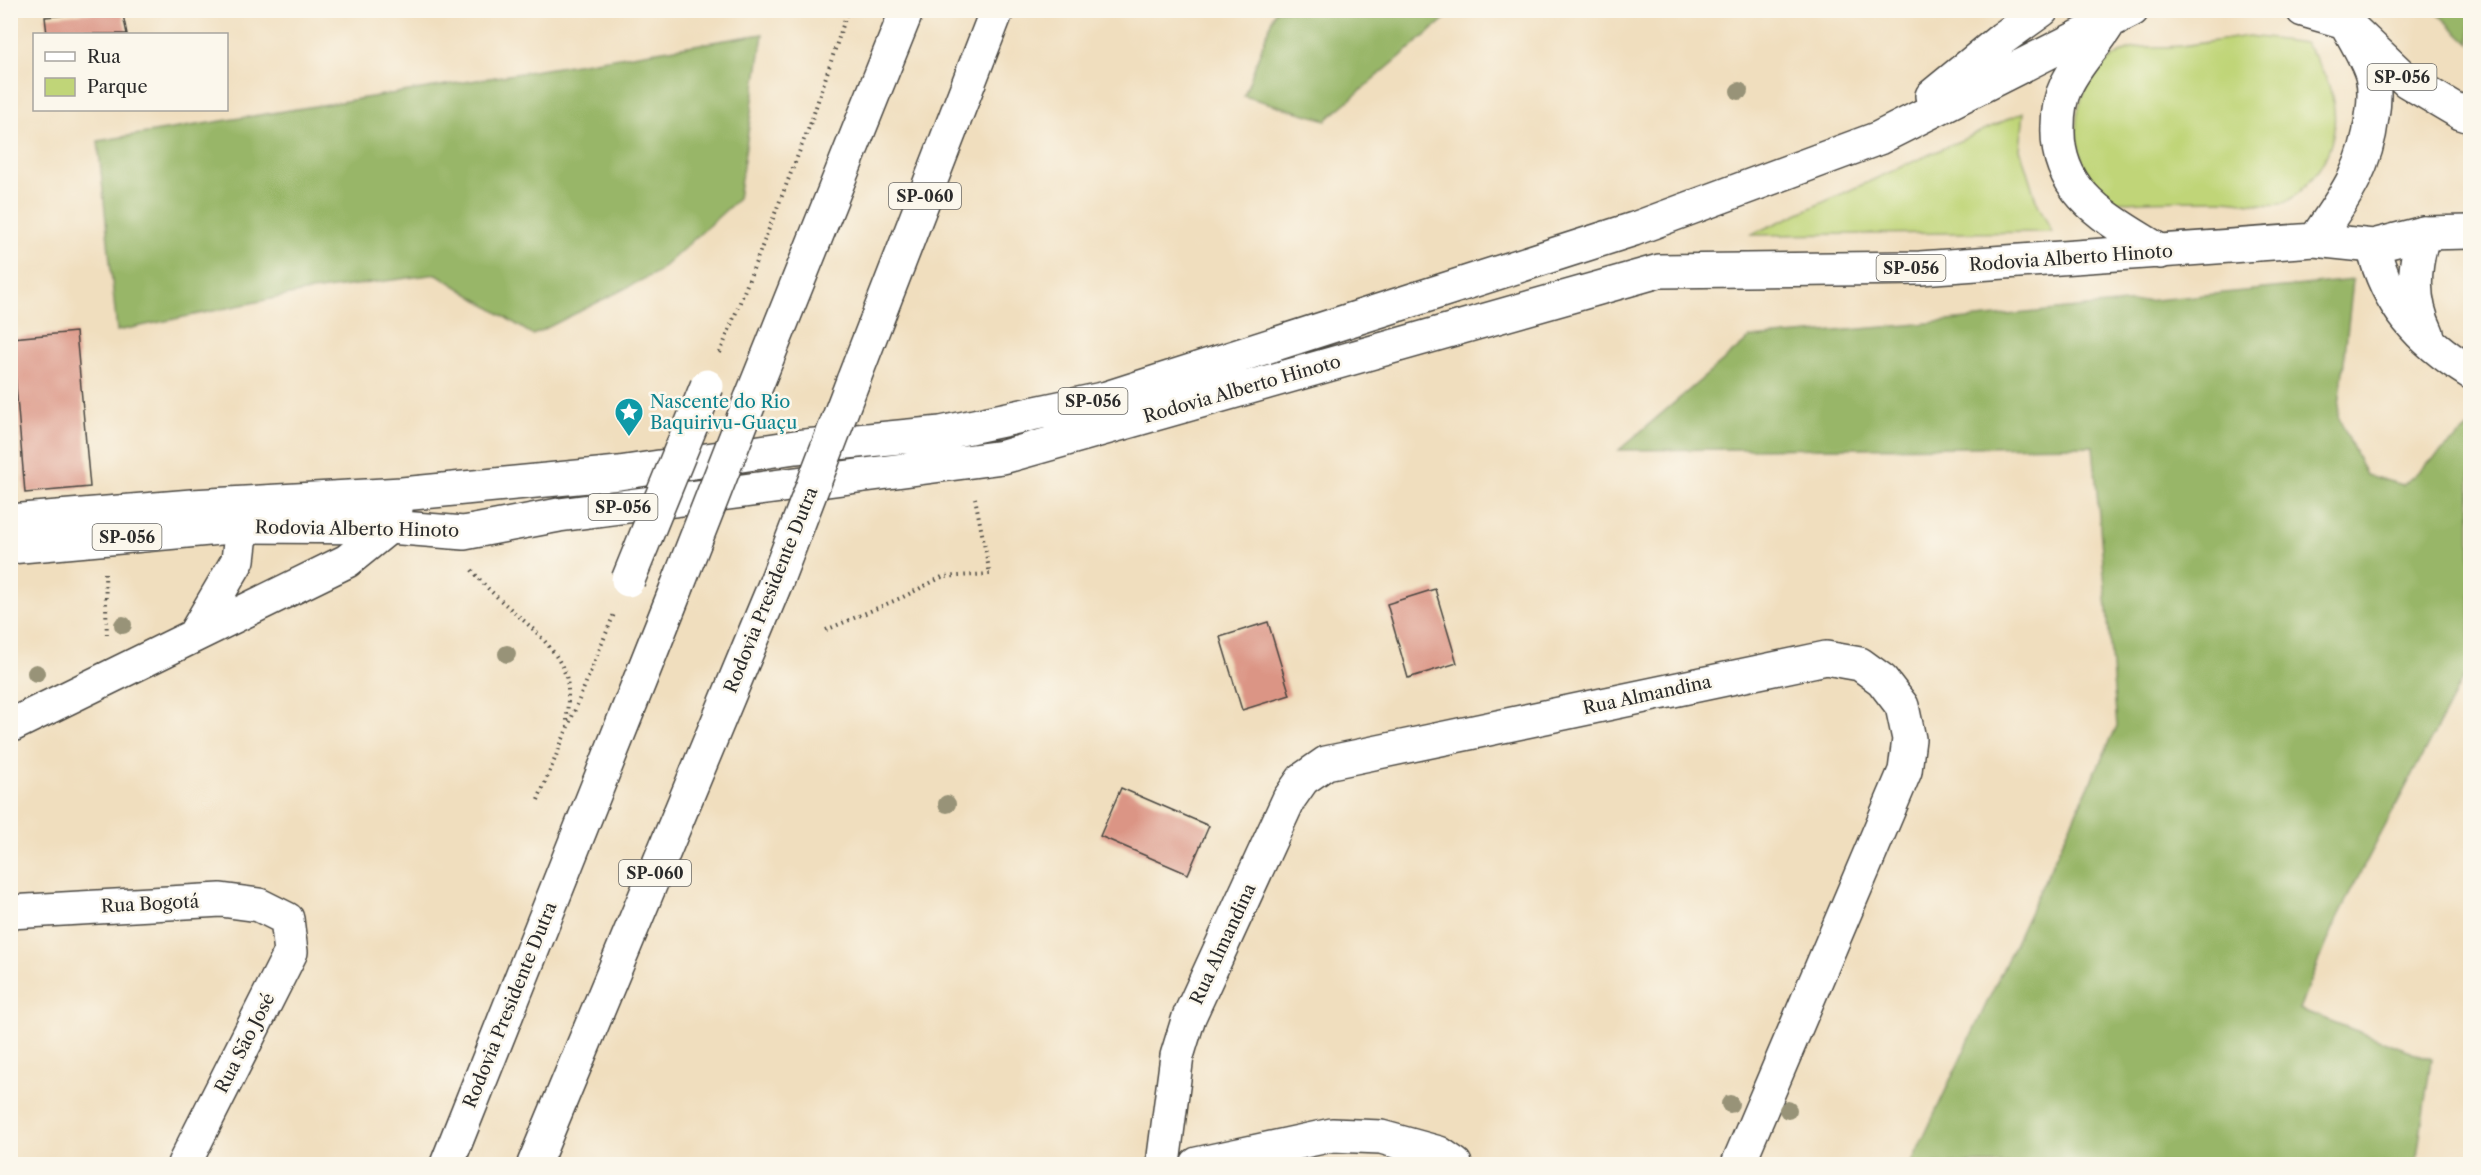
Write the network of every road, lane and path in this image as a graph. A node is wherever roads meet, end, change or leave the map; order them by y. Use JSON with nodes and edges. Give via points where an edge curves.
{"nodes":[{"id":1,"x":848,"y":10,"type":"edge"},
{"id":2,"x":893,"y":10,"type":"edge"},
{"id":3,"x":907,"y":10,"type":"edge"},
{"id":4,"x":997,"y":10,"type":"edge"},
{"id":5,"x":2042,"y":10,"type":"edge"},
{"id":6,"x":2302,"y":10,"type":"edge"},
{"id":7,"x":2121,"y":14,"type":"edge"},
{"id":8,"x":2342,"y":16,"type":"edge"},
{"id":9,"x":884,"y":71,"type":"junction"},
{"id":10,"x":2470,"y":116,"type":"edge"},
{"id":11,"x":1879,"y":138,"type":"junction"},
{"id":12,"x":2470,"y":232,"type":"edge"},
{"id":13,"x":2424,"y":233,"type":"junction"},
{"id":14,"x":2315,"y":240,"type":"junction"},
{"id":15,"x":2373,"y":246,"type":"junction"},
{"id":16,"x":2161,"y":252,"type":"junction"},
{"id":17,"x":2432,"y":343,"type":"junction"},
{"id":18,"x":2470,"y":372,"type":"edge"},
{"id":19,"x":707,"y":386,"type":"joint"},
{"id":20,"x":402,"y":494,"type":"junction"},
{"id":21,"x":965,"y":499,"type":"dead end"},
{"id":22,"x":10,"y":521,"type":"edge"},
{"id":23,"x":242,"y":526,"type":"junction"},
{"id":24,"x":389,"y":527,"type":"junction"},
{"id":25,"x":104,"y":540,"type":"junction"},
{"id":26,"x":10,"y":547,"type":"edge"},
{"id":27,"x":469,"y":560,"type":"dead end"},
{"id":28,"x":628,"y":580,"type":"joint"},
{"id":29,"x":826,"y":630,"type":"dead end"},
{"id":30,"x":194,"y":635,"type":"junction"},
{"id":31,"x":109,"y":677,"type":"junction"},
{"id":32,"x":567,"y":725,"type":"junction"},
{"id":33,"x":10,"y":726,"type":"edge"},
{"id":34,"x":537,"y":800,"type":"dead end"},
{"id":35,"x":10,"y":912,"type":"edge"},
{"id":36,"x":287,"y":919,"type":"joint"},
{"id":37,"x":184,"y":1164,"type":"edge"},
{"id":38,"x":447,"y":1164,"type":"edge"},
{"id":39,"x":534,"y":1164,"type":"edge"},
{"id":40,"x":1163,"y":1164,"type":"edge"},
{"id":41,"x":1197,"y":1164,"type":"edge"},
{"id":42,"x":1455,"y":1164,"type":"edge"},
{"id":43,"x":1738,"y":1164,"type":"edge"}],
"edges":[{"from":1,"to":19,"type":"path","via":[[811,122]]},
{"from":2,"to":9,"type":"main road"},
{"from":3,"to":9,"type":"main road","name":"Rodovia Presidente Dutra"},
{"from":4,"to":39,"type":"main road","name":"Rodovia Presidente Dutra","number":"SP-060","bridge":true,"via":[[776,582]]},
{"from":5,"to":11,"type":"main road"},
{"from":6,"to":8,"type":"main road","number":"SP-056"},
{"from":7,"to":11,"type":"main road","name":"Rodovia Alberto Hinoto","number":"SP-056"},
{"from":7,"to":16,"type":"main road","via":[[2076,67],[2064,88],[2057,137],[2061,159],[2083,199]]},
{"from":8,"to":10,"type":"main road","number":"SP-056","via":[[2407,81]]},
{"from":8,"to":14,"type":"main road","via":[[2372,75],[2373,108],[2361,166],[2350,190]]},
{"from":9,"to":38,"type":"main road","name":"Rodovia Presidente Dutra","bridge":true},
{"from":11,"to":20,"type":"main road","name":"Rodovia Alberto Hinoto","number":"SP-056","via":[[1634,229],[1107,398],[941,433],[795,447],[619,473]]},
{"from":12,"to":13,"type":"main road","name":"Rodovia Alberto Hinoto","number":"SP-056"},
{"from":13,"to":15,"type":"main road","name":"Rodovia Alberto Hinoto","number":"SP-056"},
{"from":13,"to":17,"type":"main road","via":[[2414,279],[2416,301]]},
{"from":14,"to":15,"type":"main road","name":"Rodovia Alberto Hinoto","number":"SP-056"},
{"from":14,"to":16,"type":"main road","name":"Rodovia Alberto Hinoto","number":"SP-056"},
{"from":15,"to":17,"type":"main road","via":[[2383,279],[2399,310]]},
{"from":16,"to":24,"type":"main road","name":"Rodovia Alberto Hinoto","number":"SP-056","via":[[1920,268],[1659,271],[1003,457],[559,515],[464,532]]},
{"from":17,"to":18,"type":"main road"},
{"from":19,"to":28,"type":"main road","bridge":true},
{"from":20,"to":22,"type":"main road","name":"Rodovia Alberto Hinoto","number":"SP-056"},
{"from":20,"to":24,"type":"main road"},
{"from":21,"to":29,"type":"path","via":[[976,498],[990,574],[942,577]]},
{"from":23,"to":24,"type":"main road","name":"Rodovia Alberto Hinoto","number":"SP-056"},
{"from":23,"to":25,"type":"main road","name":"Rodovia Alberto Hinoto","number":"SP-056"},
{"from":23,"to":30,"type":"main road","via":[[238,560]]},
{"from":24,"to":30,"type":"main road","via":[[347,561]]},
{"from":25,"to":26,"type":"main road","name":"Rodovia Alberto Hinoto","number":"SP-056"},
{"from":25,"to":31,"type":"path"},
{"from":27,"to":32,"type":"path","via":[[472,570],[494,596],[554,649],[567,678]]},
{"from":28,"to":32,"type":"path"},
{"from":30,"to":31,"type":"main road"},
{"from":31,"to":33,"type":"main road"},
{"from":32,"to":34,"type":"path"},
{"from":35,"to":36,"type":"main road","name":"Rua Bogotá","via":[[221,900],[259,905]]},
{"from":36,"to":37,"type":"main road","name":"Rua São José","via":[[291,952]]},
{"from":40,"to":43,"type":"main road","name":"Rua Almandina","via":[[1177,1056],[1189,1017],[1289,799],[1303,779],[1326,763],[1826,658],[1860,664],[1882,681],[1902,706],[1909,739],[1905,771]]},
{"from":41,"to":42,"type":"main road","via":[[1332,1135],[1381,1137],[1439,1153]]}]}
